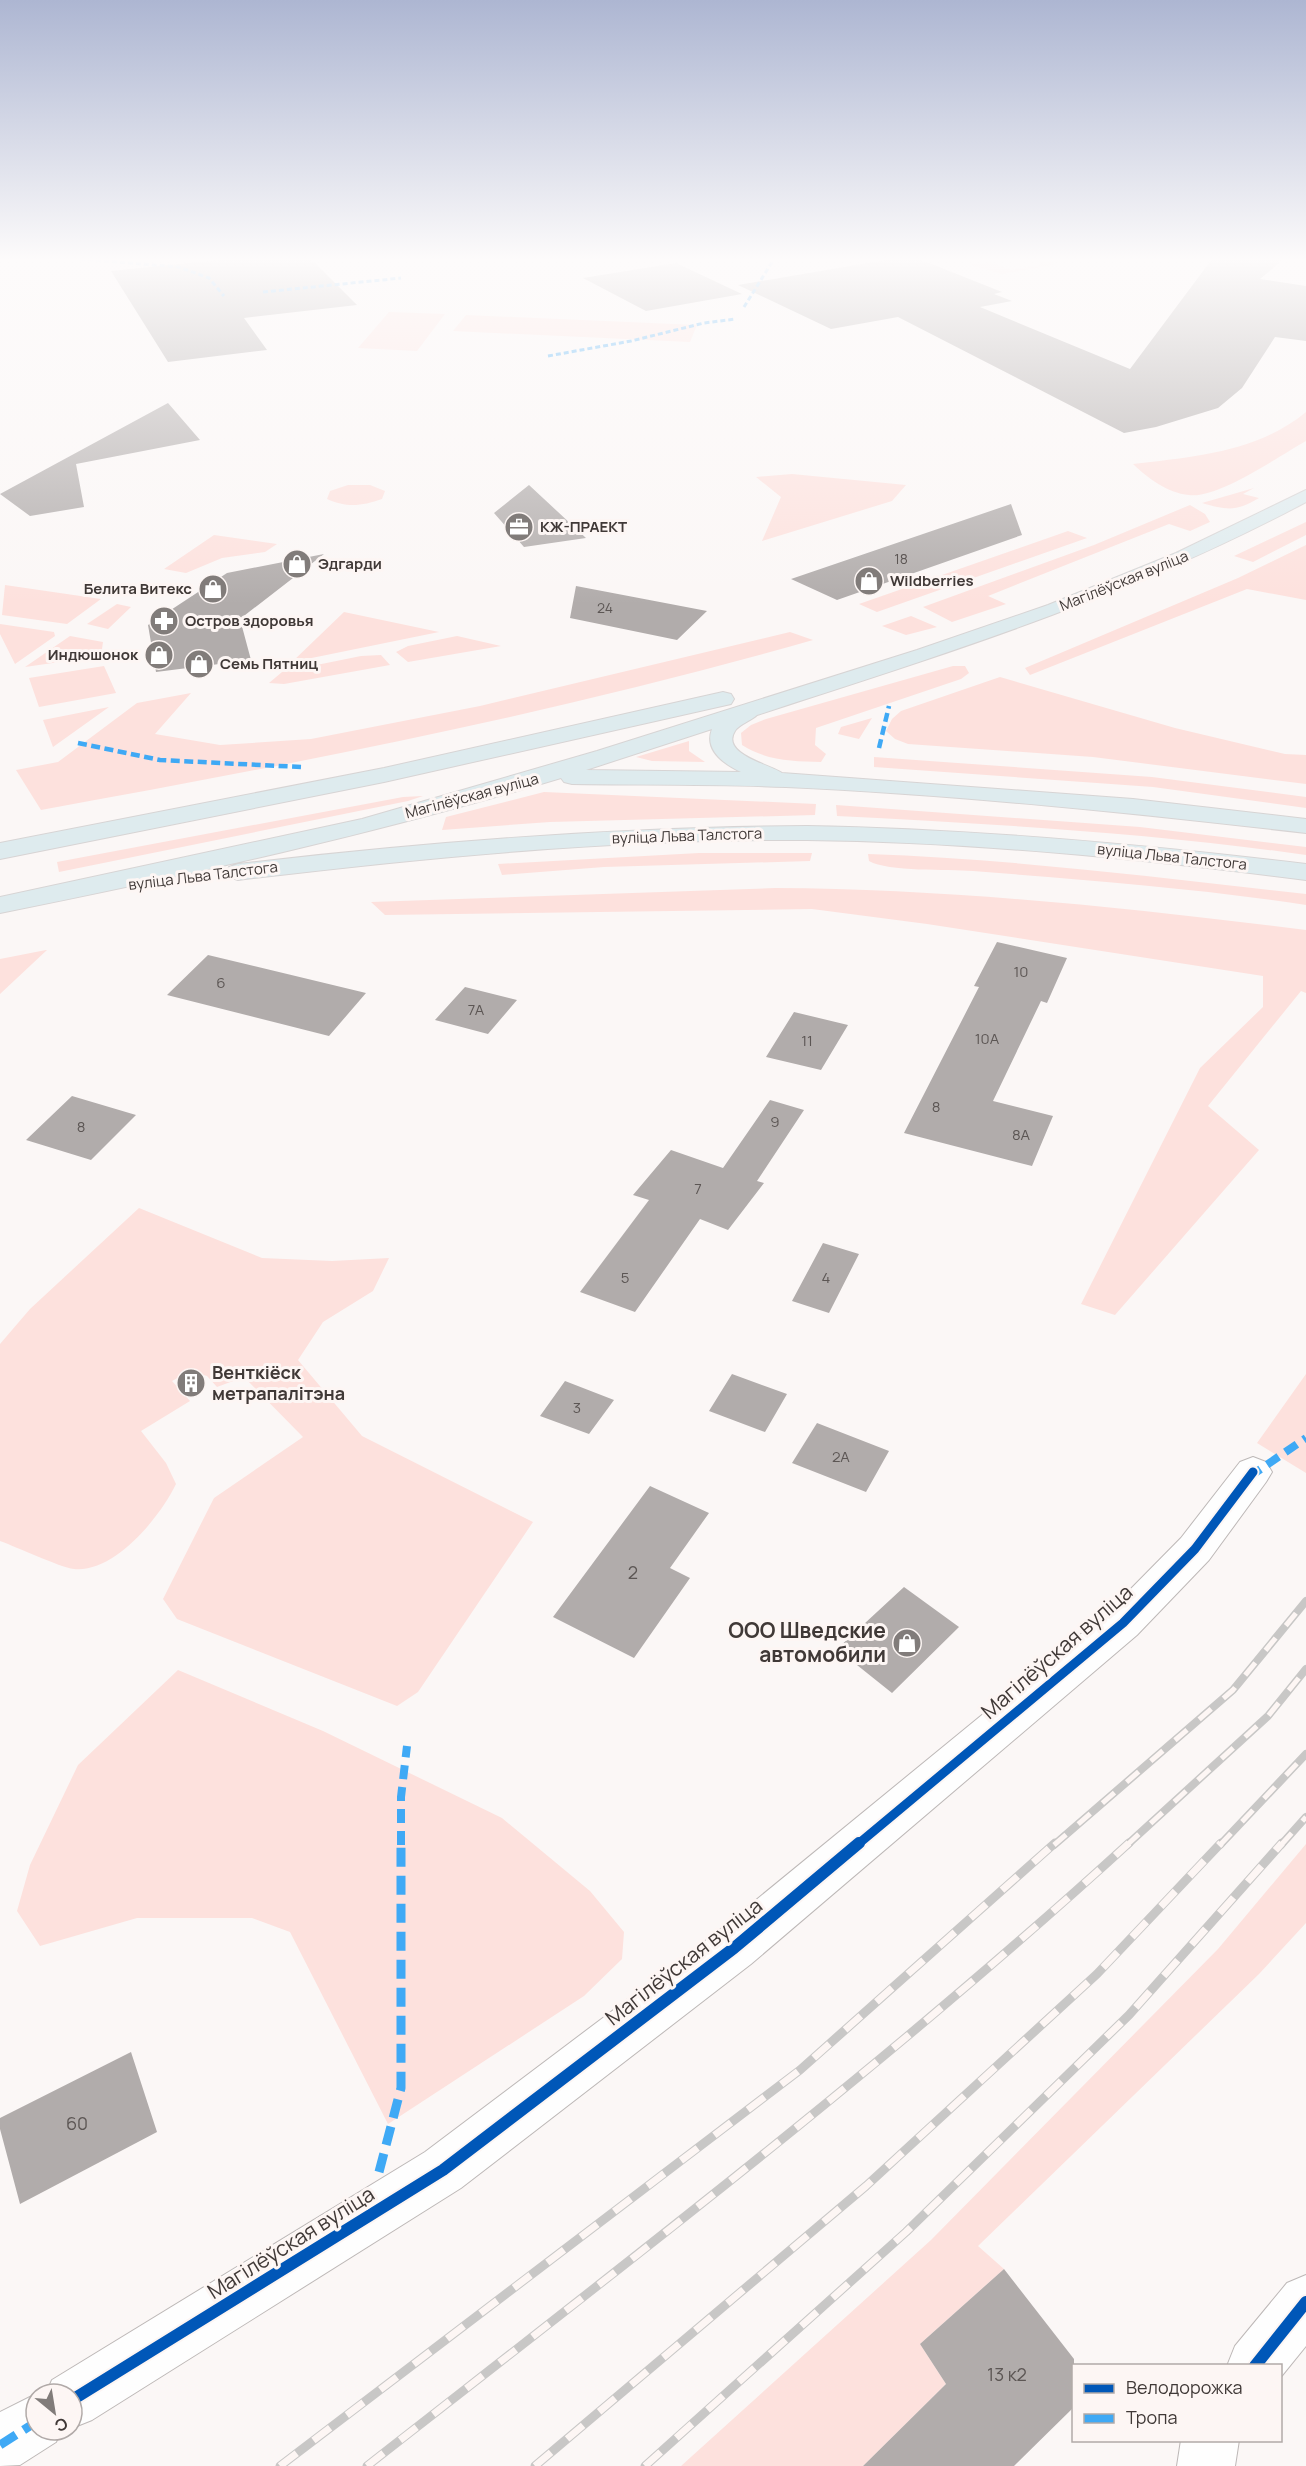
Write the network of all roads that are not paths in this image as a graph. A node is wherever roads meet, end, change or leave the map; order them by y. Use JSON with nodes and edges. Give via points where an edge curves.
{"nodes":[{"id":1,"x":1306,"y":495,"type":"edge"},
{"id":2,"x":934,"y":652,"type":"junction"},
{"id":3,"x":753,"y":709,"type":"junction"},
{"id":4,"x":384,"y":775,"type":"junction"},
{"id":5,"x":545,"y":776,"type":"junction"},
{"id":6,"x":785,"y":780,"type":"junction"},
{"id":7,"x":1306,"y":826,"type":"edge"},
{"id":8,"x":0,"y":851,"type":"edge"},
{"id":9,"x":1306,"y":872,"type":"edge"},
{"id":10,"x":70,"y":892,"type":"junction"},
{"id":11,"x":0,"y":905,"type":"edge"},
{"id":12,"x":1253,"y":1472,"type":"dead end"},
{"id":13,"x":1306,"y":2302,"type":"edge"},
{"id":14,"x":1257,"y":2364,"type":"edge"},
{"id":15,"x":84,"y":2393,"type":"edge"},
{"id":16,"x":24,"y":2430,"type":"edge"},
{"id":17,"x":1209,"y":2442,"type":"edge"},
{"id":18,"x":0,"y":2445,"type":"edge"},
{"id":19,"x":1206,"y":2466,"type":"edge"}],
"edges":[{"from":1,"to":2,"type":"main road","name":"Магілёўская вуліца","via":[[1153,571]]},
{"from":2,"to":3,"type":"main road","name":"Магілёўская вуліца"},
{"from":2,"to":4,"type":"main road","name":"Магілёўская вуліца"},
{"from":3,"to":5,"type":"main road","name":"Магілёўская вуліца"},
{"from":3,"to":6,"type":"main road","via":[[724,727],[721,745],[755,772]]},
{"from":4,"to":5,"type":"main road"},
{"from":4,"to":8,"type":"main road","name":"Магілёўская вуліца"},
{"from":5,"to":6,"type":"main road"},
{"from":5,"to":10,"type":"main road","name":"Магілёўская вуліца","via":[[415,812]]},
{"from":6,"to":7,"type":"main road","via":[[1133,806]]},
{"from":9,"to":10,"type":"main road","name":"вуліца Льва Талстога","via":[[1182,856],[1029,843],[808,833],[666,835],[326,861]]},
{"from":10,"to":11,"type":"main road","name":"Магілёўская вуліца"},
{"from":12,"to":15,"type":"street","name":"Магілёўская вуліца","via":[[1195,1549],[1123,1623],[734,1948],[444,2170]]},
{"from":13,"to":14,"type":"street"},
{"from":16,"to":18,"type":"street"},
{"from":17,"to":19,"type":"street"}]}
